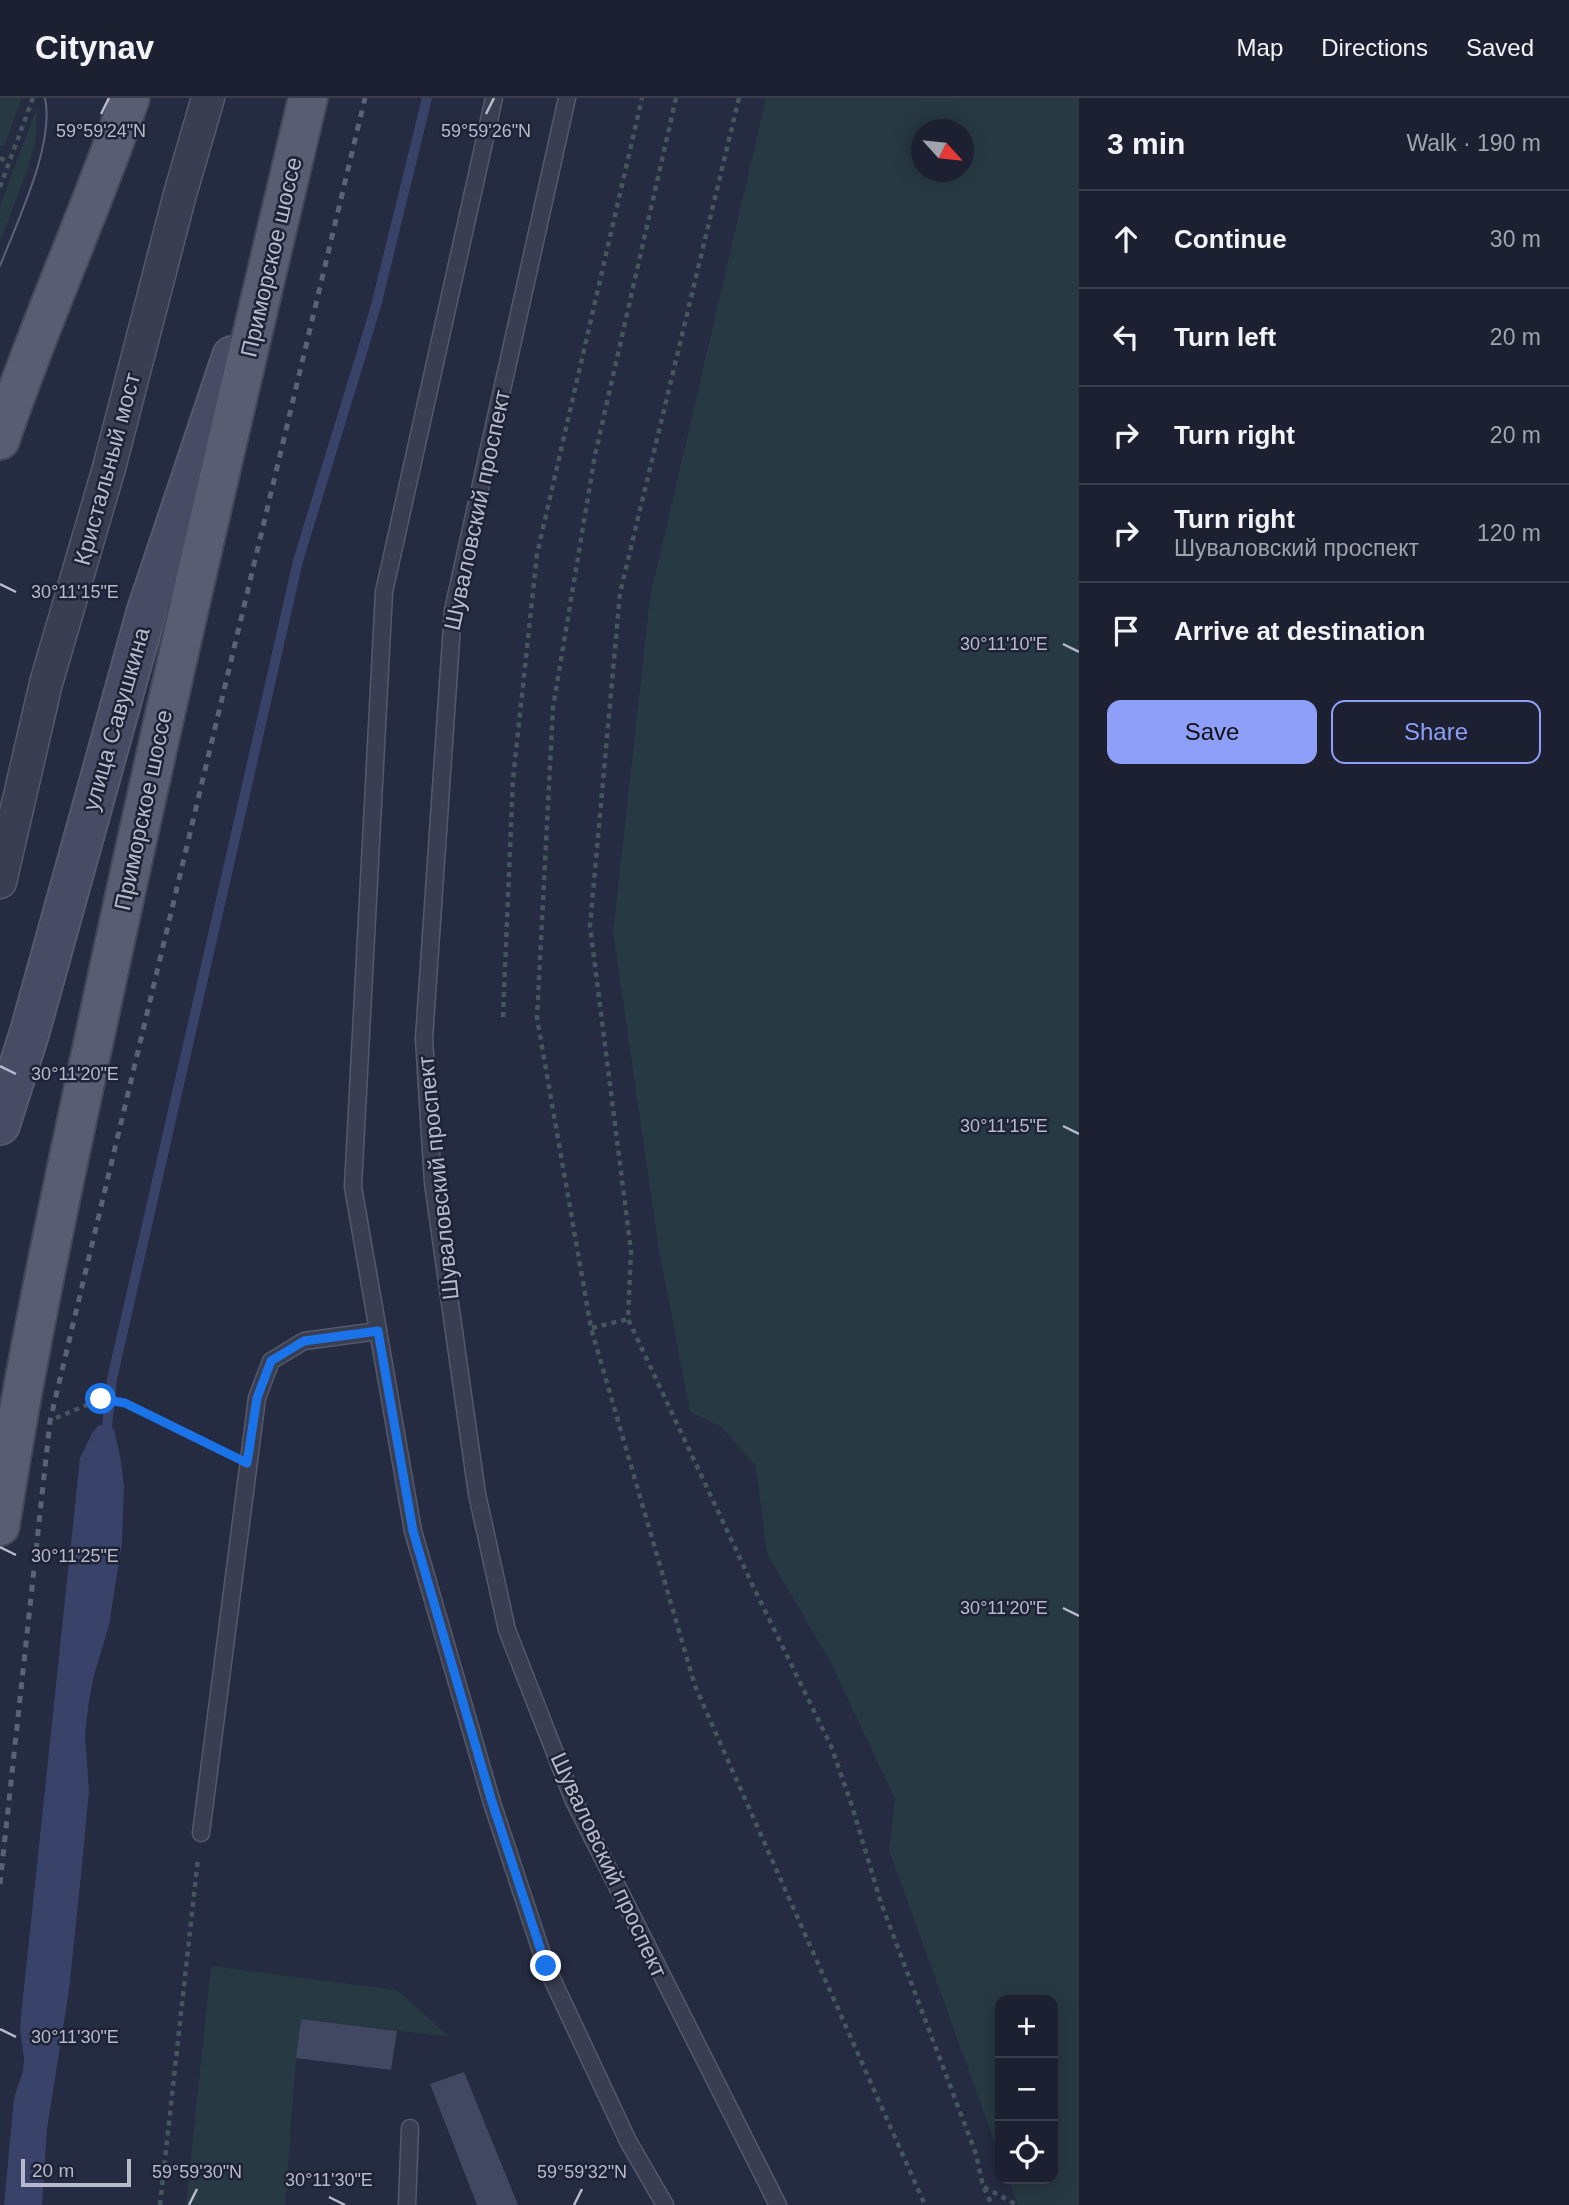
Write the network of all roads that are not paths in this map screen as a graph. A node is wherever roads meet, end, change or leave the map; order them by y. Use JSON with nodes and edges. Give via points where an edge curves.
{"nodes":[{"id":1,"x":131,"y":98,"type":"edge"},
{"id":2,"x":208,"y":98,"type":"edge"},
{"id":3,"x":308,"y":98,"type":"edge"},
{"id":4,"x":494,"y":98,"type":"edge"},
{"id":5,"x":566,"y":98,"type":"edge"},
{"id":6,"x":285,"y":199,"type":"junction"},
{"id":7,"x":0,"y":440,"type":"edge"},
{"id":8,"x":0,"y":882,"type":"edge"},
{"id":9,"x":0,"y":1125,"type":"edge"},
{"id":10,"x":378,"y":1331,"type":"junction"},
{"id":11,"x":0,"y":1526,"type":"edge"},
{"id":12,"x":201,"y":1833,"type":"road end"},
{"id":13,"x":410,"y":2128,"type":"dead end"},
{"id":14,"x":407,"y":2205,"type":"edge"},
{"id":15,"x":665,"y":2205,"type":"edge"},
{"id":16,"x":778,"y":2205,"type":"edge"}],
"edges":[{"from":1,"to":7,"type":"main road"},
{"from":2,"to":8,"type":"street","name":"Кристальный мост","via":[[46,683]]},
{"from":3,"to":6,"type":"main road","name":"Приморское шоссе"},
{"from":4,"to":10,"type":"lane","via":[[384,592],[353,1186]]},
{"from":5,"to":16,"type":"lane","name":"Шуваловский проспект","via":[[453,610],[424,1039],[433,1183],[477,1494],[508,1630],[573,1800]]},
{"from":6,"to":9,"type":"main road","name":"улица Савушкина","via":[[146,613]]},
{"from":6,"to":11,"type":"main road","name":"Приморское шоссе","via":[[153,761],[40,1292]]},
{"from":10,"to":12,"type":"lane","via":[[304,1341],[271,1361],[257,1398]]},
{"from":10,"to":15,"type":"lane","via":[[413,1531],[496,1815],[546,1966],[628,2141]]},
{"from":13,"to":14,"type":"lane"}]}
